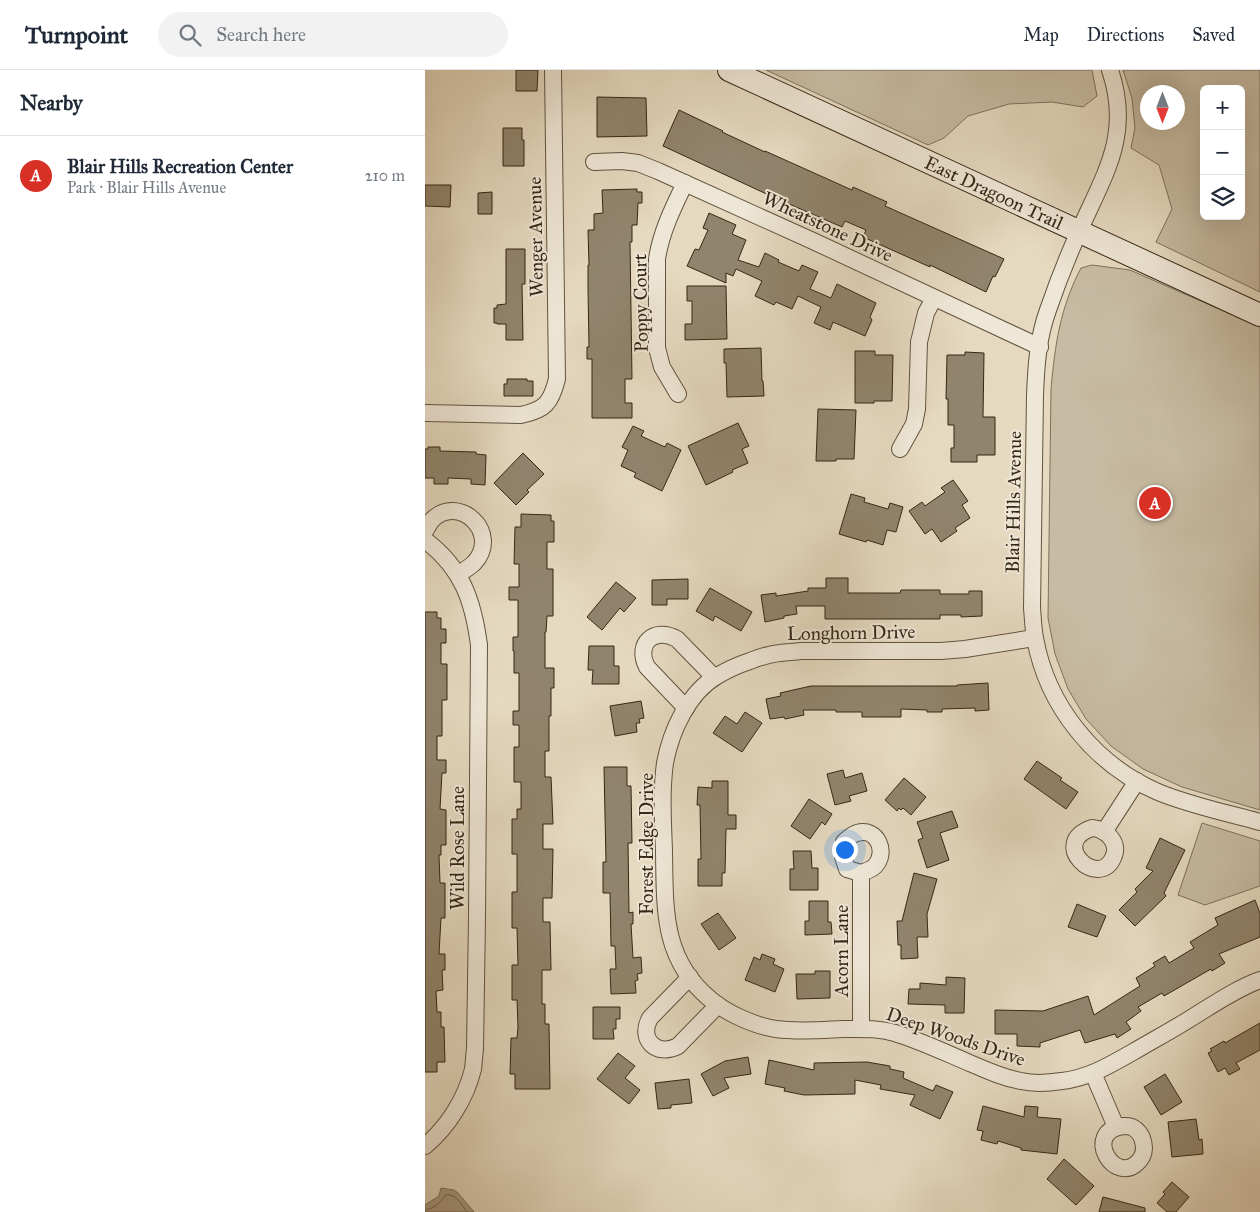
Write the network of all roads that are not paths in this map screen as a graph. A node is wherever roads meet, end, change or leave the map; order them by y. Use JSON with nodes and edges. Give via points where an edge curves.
{"nodes":[{"id":1,"x":553,"y":70,"type":"edge"},
{"id":2,"x":729,"y":70,"type":"edge"},
{"id":3,"x":1110,"y":70,"type":"edge"},
{"id":4,"x":594,"y":162,"type":"dead end"},
{"id":5,"x":685,"y":183,"type":"junction"},
{"id":6,"x":1079,"y":232,"type":"junction"},
{"id":7,"x":934,"y":298,"type":"junction"},
{"id":8,"x":1260,"y":315,"type":"edge"},
{"id":9,"x":1040,"y":347,"type":"junction"},
{"id":10,"x":678,"y":394,"type":"dead end"},
{"id":11,"x":425,"y":413,"type":"edge"},
{"id":12,"x":900,"y":449,"type":"dead end"},
{"id":13,"x":425,"y":531,"type":"edge"},
{"id":14,"x":425,"y":540,"type":"edge"},
{"id":15,"x":458,"y":575,"type":"junction"},
{"id":16,"x":1035,"y":638,"type":"junction"},
{"id":17,"x":714,"y":677,"type":"junction"},
{"id":18,"x":686,"y":708,"type":"junction"},
{"id":19,"x":1137,"y":781,"type":"junction"},
{"id":20,"x":1260,"y":822,"type":"edge"},
{"id":21,"x":1104,"y":832,"type":"dead end"},
{"id":22,"x":861,"y":873,"type":"dead end"},
{"id":23,"x":690,"y":977,"type":"junction"},
{"id":24,"x":1260,"y":980,"type":"edge"},
{"id":25,"x":718,"y":1005,"type":"junction"},
{"id":26,"x":861,"y":1029,"type":"junction"},
{"id":27,"x":1093,"y":1073,"type":"junction"},
{"id":28,"x":1116,"y":1127,"type":"dead end"},
{"id":29,"x":425,"y":1146,"type":"edge"}],
"edges":[{"from":1,"to":11,"type":"street","name":"Wenger Avenue","via":[[557,379],[554,392],[549,401],[535,412],[521,415]]},
{"from":2,"to":6,"type":"street","name":"East Dragoon Trail"},
{"from":3,"to":6,"type":"street","name":"Blair Hills Avenue","via":[[1117,96],[1117,138]]},
{"from":4,"to":5,"type":"street","name":"Wheatstone Drive","via":[[638,163]]},
{"from":5,"to":7,"type":"street","name":"Wheatstone Drive"},
{"from":5,"to":10,"type":"street","name":"Poppy Court","via":[[665,226],[657,259],[657,348],[662,367]]},
{"from":6,"to":8,"type":"street","name":"East Dragoon Trail"},
{"from":6,"to":9,"type":"street","name":"Blair Hills Avenue","via":[[1047,312]]},
{"from":7,"to":9,"type":"street","name":"Wheatstone Drive"},
{"from":7,"to":12,"type":"street","via":[[926,313],[919,342],[914,424]]},
{"from":9,"to":16,"type":"street","name":"Blair Hills Avenue","via":[[1035,396],[1032,608]]},
{"from":13,"to":15,"type":"street","via":[[440,515],[451,512],[470,516],[477,524],[482,533],[480,554]]},
{"from":14,"to":15,"type":"street","name":"Wild Rose Lane"},
{"from":15,"to":29,"type":"street","name":"Wild Rose Lane","via":[[469,597],[479,645],[475,1049],[473,1068],[461,1100],[441,1131]]},
{"from":16,"to":17,"type":"street","name":"Longhorn Drive","via":[[941,651],[780,653],[737,665]]},
{"from":16,"to":19,"type":"street","name":"Blair Hills Avenue","via":[[1053,694],[1071,722],[1099,754]]},
{"from":17,"to":18,"type":"street","name":"Longhorn Drive"},
{"from":17,"to":18,"type":"street","via":[[670,635],[662,634],[645,645],[643,653],[647,668]]},
{"from":18,"to":23,"type":"street","name":"Forest Edge Drive","via":[[668,750],[663,791],[667,927],[680,963]]},
{"from":19,"to":20,"type":"street","name":"Blair Hills Avenue","via":[[1177,799]]},
{"from":19,"to":21,"type":"street"},
{"from":22,"to":26,"type":"street","name":"Acorn Lane"},
{"from":23,"to":25,"type":"street","name":"Deep Woods Drive"},
{"from":23,"to":25,"type":"street","via":[[650,1018],[646,1032],[650,1043],[664,1050],[678,1046]]},
{"from":24,"to":27,"type":"street","name":"Deep Woods Drive"},
{"from":25,"to":26,"type":"street","name":"Deep Woods Drive","via":[[738,1017],[774,1028]]},
{"from":26,"to":27,"type":"street","name":"Deep Woods Drive","via":[[889,1031],[911,1038],[996,1075],[1020,1081],[1063,1081]]},
{"from":27,"to":28,"type":"street"}]}
